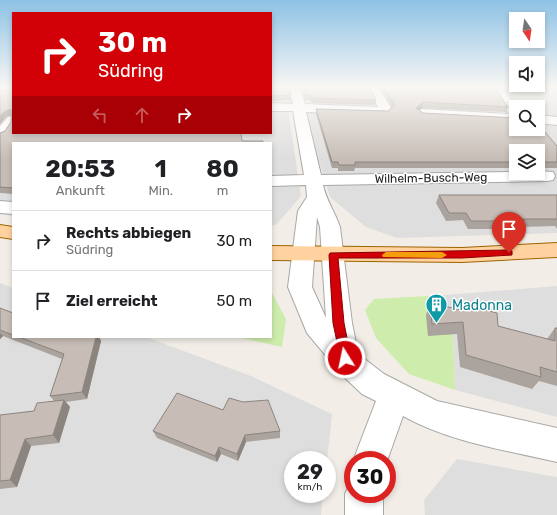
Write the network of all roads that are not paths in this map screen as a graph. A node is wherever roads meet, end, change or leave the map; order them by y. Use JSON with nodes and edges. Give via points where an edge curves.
{"nodes":[{"id":1,"x":299,"y":111,"type":"edge"},
{"id":2,"x":422,"y":113,"type":"edge"},
{"id":3,"x":509,"y":118,"type":"edge"},
{"id":4,"x":545,"y":120,"type":"edge"},
{"id":5,"x":12,"y":121,"type":"edge"},
{"id":6,"x":557,"y":121,"type":"edge"},
{"id":7,"x":0,"y":135,"type":"edge"},
{"id":8,"x":547,"y":176,"type":"dead end"},
{"id":9,"x":272,"y":181,"type":"edge"},
{"id":10,"x":315,"y":189,"type":"junction"},
{"id":11,"x":0,"y":207,"type":"edge"},
{"id":12,"x":12,"y":208,"type":"edge"},
{"id":13,"x":0,"y":231,"type":"edge"},
{"id":14,"x":12,"y":233,"type":"edge"},
{"id":15,"x":557,"y":250,"type":"edge"},
{"id":16,"x":272,"y":253,"type":"edge"},
{"id":17,"x":302,"y":254,"type":"junction"},
{"id":18,"x":333,"y":255,"type":"junction"},
{"id":19,"x":345,"y":358,"type":"junction"},
{"id":20,"x":394,"y":396,"type":"junction"},
{"id":21,"x":557,"y":445,"type":"edge"},
{"id":22,"x":373,"y":451,"type":"edge"},
{"id":23,"x":364,"y":503,"type":"edge"},
{"id":24,"x":364,"y":515,"type":"edge"}],
"edges":[{"from":1,"to":10,"type":"street"},
{"from":2,"to":3,"type":"street"},
{"from":4,"to":6,"type":"street"},
{"from":5,"to":7,"type":"street"},
{"from":8,"to":10,"type":"street","name":"Wilhelm-Busch-Weg"},
{"from":9,"to":10,"type":"street","name":"Wilhelm-Busch-Weg"},
{"from":10,"to":17,"type":"street","via":[[308,211]]},
{"from":10,"to":18,"type":"street","via":[[330,227]]},
{"from":11,"to":12,"type":"street"},
{"from":13,"to":14,"type":"main road"},
{"from":15,"to":18,"type":"main road","via":[[462,255]]},
{"from":16,"to":17,"type":"main road"},
{"from":17,"to":18,"type":"main road"},
{"from":17,"to":19,"type":"street","via":[[300,287],[305,302],[316,326]]},
{"from":18,"to":19,"type":"street","via":[[338,323]]},
{"from":19,"to":20,"type":"street","via":[[373,384]]},
{"from":20,"to":21,"type":"street","via":[[432,415]]},
{"from":20,"to":22,"type":"street"},
{"from":23,"to":24,"type":"street"}]}
